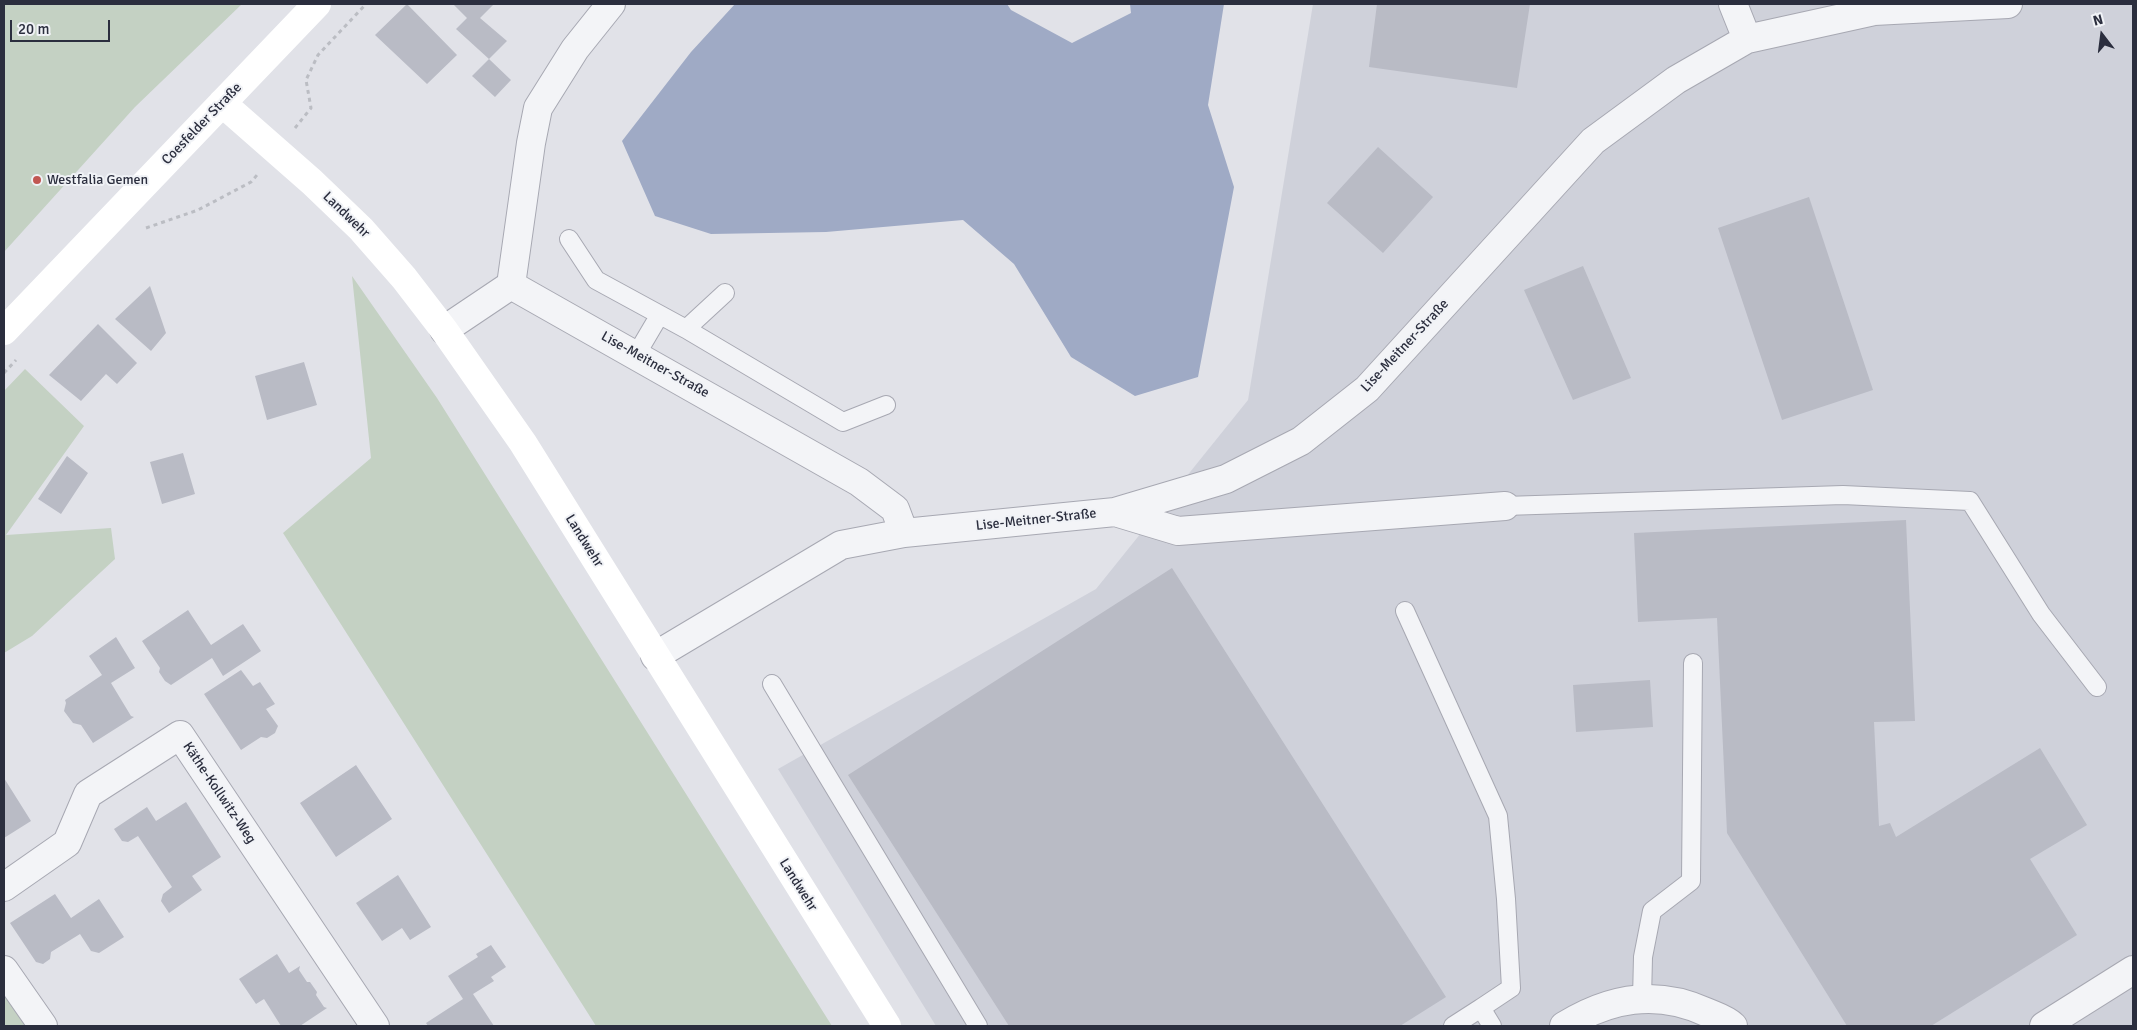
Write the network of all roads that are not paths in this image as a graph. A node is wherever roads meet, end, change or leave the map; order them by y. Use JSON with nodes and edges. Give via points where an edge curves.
{"nodes":[{"id":1,"x":317,"y":4,"type":"edge"},
{"id":2,"x":611,"y":4,"type":"edge"},
{"id":3,"x":1733,"y":4,"type":"edge"},
{"id":4,"x":2008,"y":4,"type":"edge"},
{"id":5,"x":1747,"y":39,"type":"junction"},
{"id":6,"x":222,"y":103,"type":"junction"},
{"id":7,"x":569,"y":239,"type":"dead end"},
{"id":8,"x":512,"y":285,"type":"junction"},
{"id":9,"x":725,"y":294,"type":"dead end"},
{"id":10,"x":659,"y":316,"type":"junction"},
{"id":11,"x":686,"y":329,"type":"junction"},
{"id":12,"x":444,"y":330,"type":"junction"},
{"id":13,"x":4,"y":331,"type":"edge"},
{"id":14,"x":636,"y":355,"type":"junction"},
{"id":15,"x":886,"y":405,"type":"dead end"},
{"id":16,"x":1505,"y":506,"type":"joint"},
{"id":17,"x":1115,"y":512,"type":"junction"},
{"id":18,"x":904,"y":533,"type":"junction"},
{"id":19,"x":1405,"y":611,"type":"dead end"},
{"id":20,"x":655,"y":656,"type":"junction"},
{"id":21,"x":1693,"y":663,"type":"dead end"},
{"id":22,"x":772,"y":684,"type":"dead end"},
{"id":23,"x":2097,"y":687,"type":"dead end"},
{"id":24,"x":4,"y":888,"type":"edge"},
{"id":25,"x":4,"y":970,"type":"edge"},
{"id":26,"x":2133,"y":970,"type":"edge"},
{"id":27,"x":1642,"y":998,"type":"junction"},
{"id":28,"x":1481,"y":1008,"type":"junction"},
{"id":29,"x":43,"y":1026,"type":"edge"},
{"id":30,"x":375,"y":1026,"type":"edge"},
{"id":31,"x":887,"y":1026,"type":"edge"},
{"id":32,"x":978,"y":1026,"type":"edge"},
{"id":33,"x":1453,"y":1026,"type":"edge"},
{"id":34,"x":1492,"y":1026,"type":"edge"},
{"id":35,"x":1564,"y":1026,"type":"edge"},
{"id":36,"x":1733,"y":1026,"type":"edge"},
{"id":37,"x":2044,"y":1026,"type":"edge"}],
"edges":[{"from":1,"to":6,"type":"main road","name":"Coesfelder Straße"},
{"from":2,"to":8,"type":"street","via":[[575,49],[538,108]]},
{"from":3,"to":5,"type":"street"},
{"from":4,"to":5,"type":"street","name":"Lise-Meitner-Straße","via":[[1874,12]]},
{"from":5,"to":17,"type":"street","name":"Lise-Meitner-Straße","via":[[1676,80],[1593,141],[1367,389],[1301,441],[1226,479]]},
{"from":6,"to":12,"type":"main road","name":"Landwehr","via":[[361,229]]},
{"from":6,"to":13,"type":"main road","name":"Coesfelder Straße"},
{"from":7,"to":10,"type":"lane","via":[[596,280]]},
{"from":8,"to":12,"type":"street"},
{"from":8,"to":14,"type":"street","name":"Lise-Meitner-Straße"},
{"from":9,"to":11,"type":"lane"},
{"from":10,"to":11,"type":"lane"},
{"from":10,"to":14,"type":"lane"},
{"from":11,"to":15,"type":"lane","via":[[843,422]]},
{"from":12,"to":20,"type":"main road","name":"Landwehr","via":[[523,443]]},
{"from":14,"to":18,"type":"street","name":"Lise-Meitner-Straße","via":[[859,482],[895,509]]},
{"from":16,"to":17,"type":"street","via":[[1178,530]]},
{"from":16,"to":23,"type":"lane","via":[[1843,496],[1970,501],[2041,614]]},
{"from":17,"to":18,"type":"street","name":"Lise-Meitner-Straße"},
{"from":18,"to":20,"type":"street","name":"Lise-Meitner-Straße","via":[[841,545]]},
{"from":19,"to":28,"type":"lane","via":[[1498,816],[1511,988]]},
{"from":20,"to":31,"type":"main road","name":"Landwehr"},
{"from":21,"to":27,"type":"lane","via":[[1691,881],[1652,911],[1643,957]]},
{"from":22,"to":32,"type":"lane"},
{"from":24,"to":30,"type":"street","name":"Käthe-Kollwitz-Weg","via":[[67,843],[88,794],[180,735]]},
{"from":25,"to":29,"type":"street"},
{"from":26,"to":37,"type":"street"},
{"from":27,"to":35,"type":"street","via":[[1612,1003]]},
{"from":27,"to":36,"type":"street","via":[[1683,1001]]},
{"from":28,"to":33,"type":"lane"},
{"from":28,"to":34,"type":"lane"}]}
